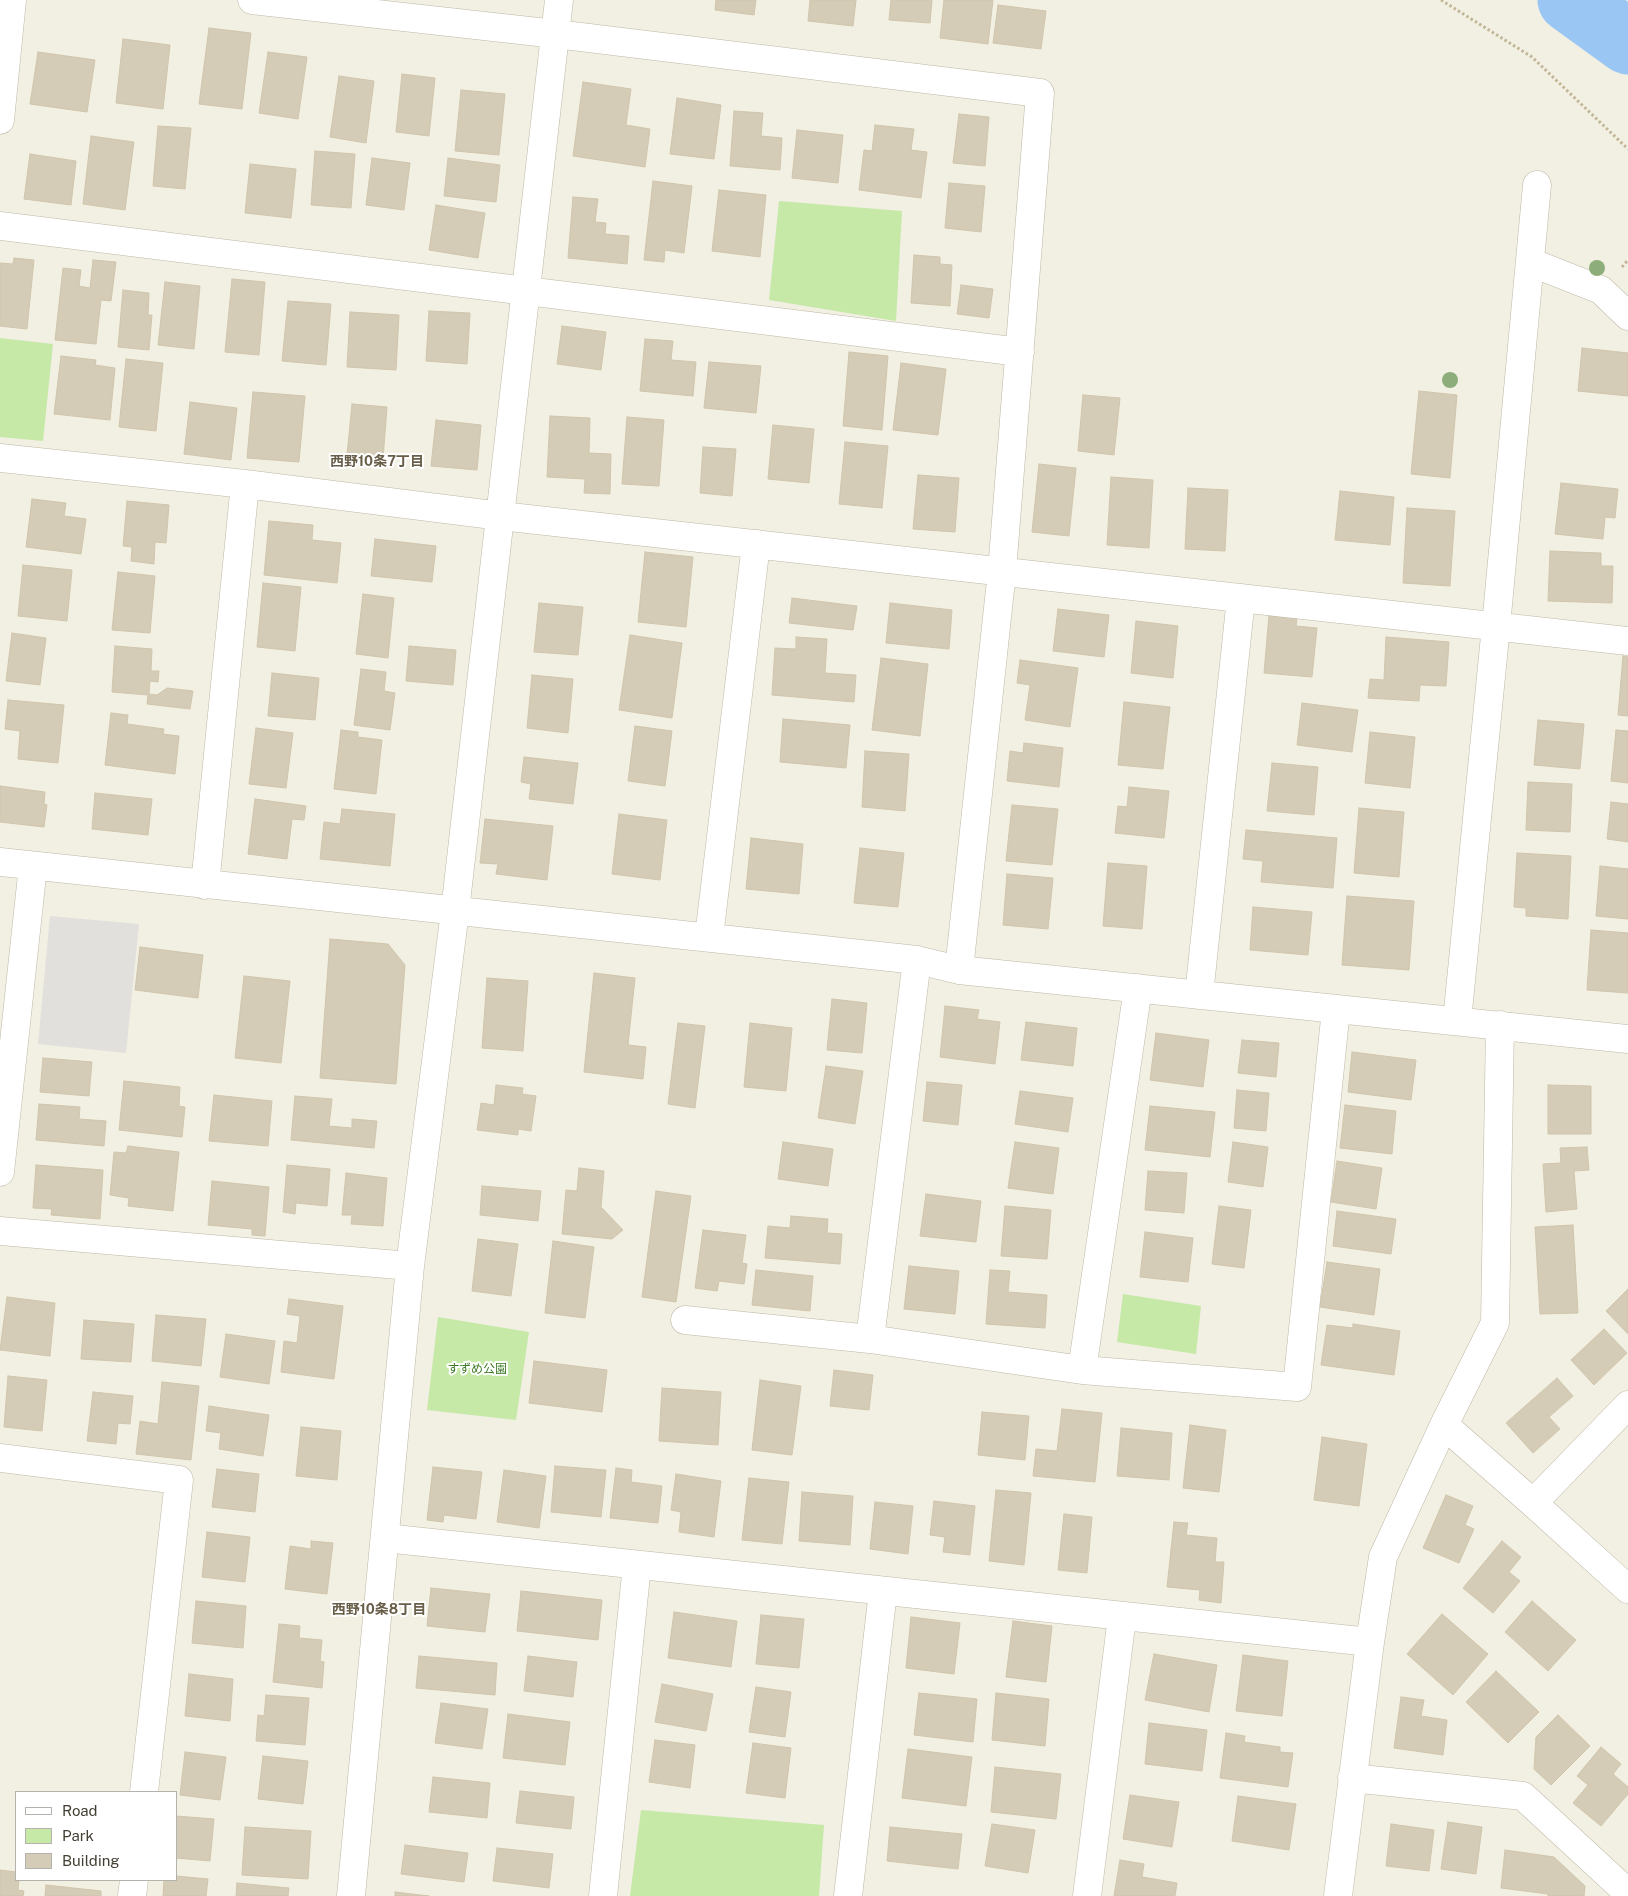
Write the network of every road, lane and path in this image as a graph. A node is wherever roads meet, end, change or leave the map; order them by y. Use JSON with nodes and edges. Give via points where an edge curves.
{"nodes":[{"id":1,"x":12,"y":0,"type":"edge"},
{"id":2,"x":252,"y":0,"type":"edge"},
{"id":3,"x":559,"y":0,"type":"edge"},
{"id":4,"x":1441,"y":0,"type":"edge"},
{"id":5,"x":556,"y":34,"type":"junction"},
{"id":6,"x":0,"y":120,"type":"edge"},
{"id":7,"x":1628,"y":149,"type":"edge"},
{"id":8,"x":1537,"y":185,"type":"dead end"},
{"id":9,"x":0,"y":226,"type":"edge"},
{"id":10,"x":1530,"y":262,"type":"junction"},
{"id":11,"x":526,"y":290,"type":"junction"},
{"id":12,"x":1628,"y":316,"type":"edge"},
{"id":13,"x":1020,"y":352,"type":"junction"},
{"id":14,"x":0,"y":458,"type":"edge"},
{"id":15,"x":245,"y":484,"type":"junction"},
{"id":16,"x":501,"y":516,"type":"junction"},
{"id":17,"x":756,"y":544,"type":"junction"},
{"id":18,"x":1002,"y":571,"type":"junction"},
{"id":19,"x":1242,"y":598,"type":"junction"},
{"id":20,"x":1496,"y":626,"type":"junction"},
{"id":21,"x":1628,"y":641,"type":"edge"},
{"id":22,"x":0,"y":862,"type":"edge"},
{"id":23,"x":33,"y":866,"type":"junction"},
{"id":24,"x":205,"y":885,"type":"junction"},
{"id":25,"x":455,"y":911,"type":"junction"},
{"id":26,"x":709,"y":937,"type":"junction"},
{"id":27,"x":917,"y":960,"type":"junction"},
{"id":28,"x":959,"y":970,"type":"junction"},
{"id":29,"x":1138,"y":988,"type":"junction"},
{"id":30,"x":1200,"y":994,"type":"junction"},
{"id":31,"x":1336,"y":1009,"type":"junction"},
{"id":32,"x":1457,"y":1021,"type":"junction"},
{"id":33,"x":1500,"y":1025,"type":"junction"},
{"id":34,"x":1628,"y":1039,"type":"edge"},
{"id":35,"x":0,"y":1172,"type":"edge"},
{"id":36,"x":0,"y":1231,"type":"edge"},
{"id":37,"x":410,"y":1266,"type":"junction"},
{"id":38,"x":685,"y":1320,"type":"dead end"},
{"id":39,"x":870,"y":1339,"type":"junction"},
{"id":40,"x":1082,"y":1370,"type":"junction"},
{"id":41,"x":1628,"y":1405,"type":"edge"},
{"id":42,"x":1444,"y":1425,"type":"junction"},
{"id":43,"x":0,"y":1458,"type":"edge"},
{"id":44,"x":1533,"y":1503,"type":"junction"},
{"id":45,"x":385,"y":1538,"type":"junction"},
{"id":46,"x":637,"y":1565,"type":"junction"},
{"id":47,"x":1628,"y":1589,"type":"edge"},
{"id":48,"x":883,"y":1591,"type":"junction"},
{"id":49,"x":1122,"y":1617,"type":"junction"},
{"id":50,"x":1370,"y":1642,"type":"junction"},
{"id":51,"x":1352,"y":1778,"type":"junction"},
{"id":52,"x":144,"y":1791,"type":"edge"},
{"id":53,"x":134,"y":1881,"type":"edge"},
{"id":54,"x":1628,"y":1893,"type":"edge"},
{"id":55,"x":132,"y":1896,"type":"edge"},
{"id":56,"x":351,"y":1896,"type":"edge"},
{"id":57,"x":603,"y":1896,"type":"edge"},
{"id":58,"x":848,"y":1896,"type":"edge"},
{"id":59,"x":1087,"y":1896,"type":"edge"},
{"id":60,"x":1338,"y":1896,"type":"edge"}],
"edges":[{"from":1,"to":6,"type":"street"},
{"from":2,"to":5,"type":"street"},
{"from":3,"to":5,"type":"street"},
{"from":4,"to":7,"type":"path","via":[[1532,57]]},
{"from":5,"to":11,"type":"street"},
{"from":5,"to":13,"type":"street","via":[[1040,93]]},
{"from":8,"to":10,"type":"street"},
{"from":9,"to":11,"type":"street"},
{"from":10,"to":12,"type":"street","via":[[1601,290]]},
{"from":10,"to":20,"type":"street"},
{"from":11,"to":13,"type":"street"},
{"from":11,"to":16,"type":"street"},
{"from":13,"to":18,"type":"street"},
{"from":14,"to":15,"type":"street"},
{"from":15,"to":16,"type":"street"},
{"from":15,"to":24,"type":"street"},
{"from":16,"to":17,"type":"street"},
{"from":16,"to":25,"type":"street"},
{"from":17,"to":18,"type":"street"},
{"from":17,"to":26,"type":"street"},
{"from":18,"to":19,"type":"street"},
{"from":18,"to":28,"type":"street"},
{"from":19,"to":20,"type":"street"},
{"from":19,"to":30,"type":"street"},
{"from":20,"to":21,"type":"street"},
{"from":20,"to":32,"type":"street"},
{"from":22,"to":23,"type":"street"},
{"from":23,"to":24,"type":"street"},
{"from":23,"to":35,"type":"street"},
{"from":24,"to":25,"type":"street"},
{"from":25,"to":26,"type":"street"},
{"from":25,"to":37,"type":"street"},
{"from":26,"to":27,"type":"street"},
{"from":27,"to":28,"type":"street"},
{"from":27,"to":39,"type":"street"},
{"from":28,"to":29,"type":"street"},
{"from":29,"to":30,"type":"street"},
{"from":29,"to":40,"type":"street"},
{"from":30,"to":31,"type":"street"},
{"from":31,"to":32,"type":"street"},
{"from":31,"to":40,"type":"street","via":[[1297,1387]]},
{"from":32,"to":33,"type":"street"},
{"from":33,"to":34,"type":"street"},
{"from":33,"to":42,"type":"street","via":[[1495,1323]]},
{"from":36,"to":37,"type":"street"},
{"from":37,"to":45,"type":"street"},
{"from":38,"to":39,"type":"street"},
{"from":39,"to":40,"type":"street"},
{"from":41,"to":44,"type":"street"},
{"from":42,"to":44,"type":"street"},
{"from":42,"to":50,"type":"street","via":[[1383,1557]]},
{"from":43,"to":52,"type":"street","via":[[179,1480]]},
{"from":44,"to":47,"type":"street"},
{"from":45,"to":46,"type":"street"},
{"from":45,"to":56,"type":"street"},
{"from":46,"to":48,"type":"street"},
{"from":46,"to":57,"type":"street"},
{"from":48,"to":49,"type":"street"},
{"from":48,"to":58,"type":"street"},
{"from":49,"to":50,"type":"street"},
{"from":49,"to":59,"type":"street"},
{"from":50,"to":51,"type":"street"},
{"from":51,"to":54,"type":"street","via":[[1523,1796]]},
{"from":51,"to":60,"type":"street"},
{"from":53,"to":55,"type":"street"}]}
